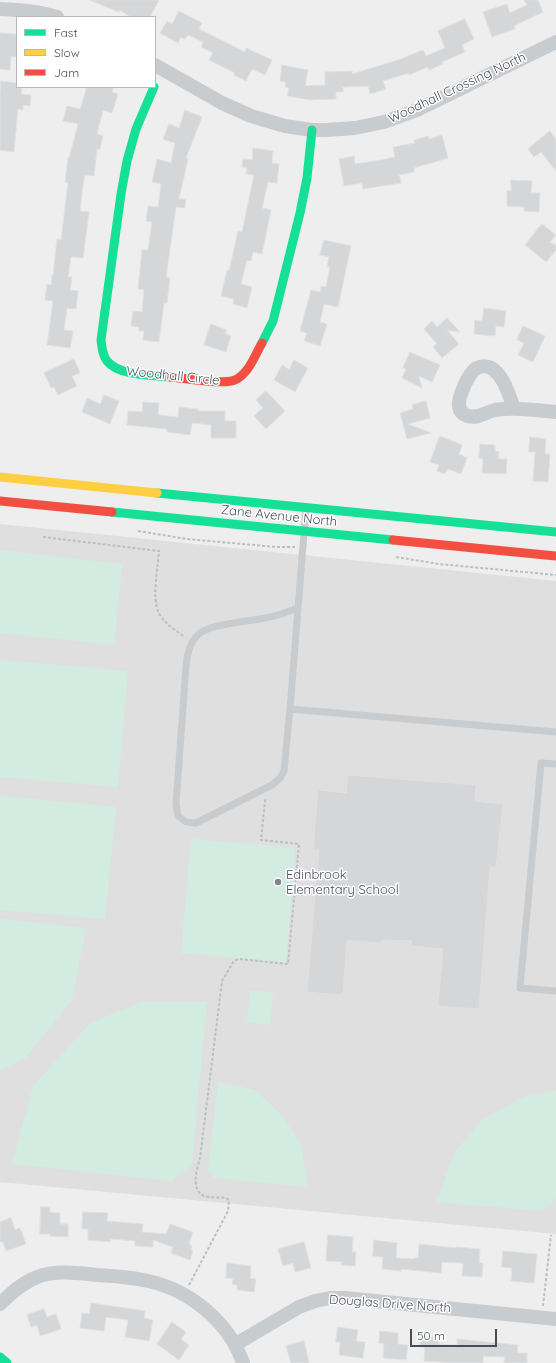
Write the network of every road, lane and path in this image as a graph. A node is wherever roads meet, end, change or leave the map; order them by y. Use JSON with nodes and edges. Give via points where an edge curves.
{"nodes":[{"id":1,"x":0,"y":9,"type":"edge"},
{"id":2,"x":54,"y":16,"type":"edge"},
{"id":3,"x":556,"y":42,"type":"edge"},
{"id":4,"x":159,"y":67,"type":"edge"},
{"id":5,"x":156,"y":81,"type":"edge"},
{"id":6,"x":154,"y":88,"type":"edge"},
{"id":7,"x":312,"y":130,"type":"junction"},
{"id":8,"x":514,"y":408,"type":"dead end"},
{"id":9,"x":556,"y":412,"type":"edge"},
{"id":10,"x":0,"y":477,"type":"edge"},
{"id":11,"x":0,"y":501,"type":"edge"},
{"id":12,"x":306,"y":507,"type":"junction"},
{"id":13,"x":136,"y":531,"type":"dead end"},
{"id":14,"x":304,"y":531,"type":"junction"},
{"id":15,"x":556,"y":532,"type":"edge"},
{"id":16,"x":43,"y":537,"type":"dead end"},
{"id":17,"x":288,"y":548,"type":"dead end"},
{"id":18,"x":395,"y":556,"type":"dead end"},
{"id":19,"x":556,"y":556,"type":"edge"},
{"id":20,"x":556,"y":575,"type":"edge"},
{"id":21,"x":298,"y":608,"type":"junction"},
{"id":22,"x":192,"y":642,"type":"junction"},
{"id":23,"x":290,"y":709,"type":"junction"},
{"id":24,"x":556,"y":732,"type":"edge"},
{"id":25,"x":556,"y":764,"type":"edge"},
{"id":26,"x":273,"y":784,"type":"junction"},
{"id":27,"x":556,"y":991,"type":"edge"},
{"id":28,"x":551,"y":1235,"type":"dead end"},
{"id":29,"x":184,"y":1294,"type":"junction"},
{"id":30,"x":0,"y":1304,"type":"edge"},
{"id":31,"x":542,"y":1318,"type":"junction"},
{"id":32,"x":556,"y":1319,"type":"edge"},
{"id":33,"x":236,"y":1344,"type":"junction"},
{"id":34,"x":0,"y":1357,"type":"edge"},
{"id":35,"x":7,"y":1363,"type":"edge"},
{"id":36,"x":243,"y":1363,"type":"edge"}],
"edges":[{"from":1,"to":2,"type":"street"},
{"from":3,"to":7,"type":"street","name":"Woodhall Crossing North","via":[[417,110],[384,122],[355,128]]},
{"from":4,"to":5,"type":"street","name":"Woodhall Circle"},
{"from":4,"to":7,"type":"street","name":"Woodhall Crossing North","via":[[222,103],[251,116],[285,126]]},
{"from":6,"to":7,"type":"main road","name":"Woodhall Circle","via":[[136,129],[127,161],[101,340],[101,351],[106,361],[126,372],[223,382],[236,380],[249,367],[273,321],[279,299],[306,185]]},
{"from":8,"to":9,"type":"street"},
{"from":10,"to":12,"type":"main road","name":"Zane Avenue North"},
{"from":11,"to":14,"type":"main road","name":"Zane Avenue North"},
{"from":12,"to":14,"type":"lane"},
{"from":12,"to":15,"type":"main road","name":"Zane Avenue North"},
{"from":13,"to":17,"type":"path","via":[[187,539]]},
{"from":14,"to":19,"type":"main road","name":"Zane Avenue North"},
{"from":14,"to":21,"type":"lane"},
{"from":16,"to":22,"type":"path","via":[[159,551],[156,591],[158,611],[168,624]]},
{"from":18,"to":20,"type":"path","via":[[439,564]]},
{"from":21,"to":22,"type":"lane","via":[[275,616],[211,628],[200,633]]},
{"from":21,"to":23,"type":"lane"},
{"from":22,"to":26,"type":"lane","via":[[186,666],[176,804],[178,816],[186,822],[196,823]]},
{"from":23,"to":24,"type":"lane"},
{"from":23,"to":26,"type":"lane","via":[[284,771]]},
{"from":25,"to":27,"type":"lane","via":[[541,763],[520,988]]},
{"from":26,"to":29,"type":"path","via":[[265,801],[261,840],[299,844],[288,964],[239,959],[234,961],[222,981],[200,1158],[195,1178],[196,1186],[204,1196],[226,1198],[230,1204]]},
{"from":28,"to":31,"type":"path"},
{"from":29,"to":30,"type":"street","via":[[160,1284],[131,1278],[53,1273],[19,1286]]},
{"from":29,"to":33,"type":"street","via":[[213,1317]]},
{"from":31,"to":32,"type":"street","name":"Douglas Drive North"},
{"from":31,"to":33,"type":"street","name":"Douglas Drive North","via":[[330,1298],[299,1307]]},
{"from":33,"to":36,"type":"street"},
{"from":34,"to":35,"type":"main road"}]}
